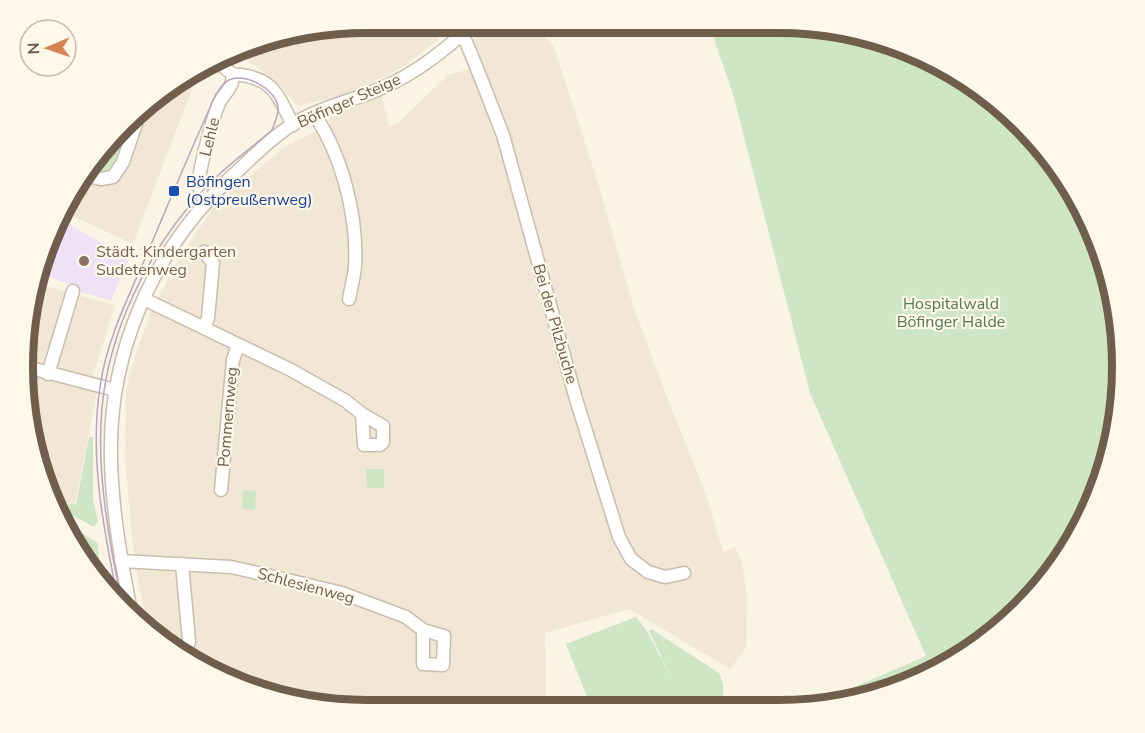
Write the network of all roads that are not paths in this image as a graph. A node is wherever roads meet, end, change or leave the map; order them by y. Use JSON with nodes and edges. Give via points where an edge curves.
{"nodes":[{"id":1,"x":463,"y":33,"type":"edge"},
{"id":2,"x":461,"y":35,"type":"junction"},
{"id":3,"x":223,"y":65,"type":"edge"},
{"id":4,"x":314,"y":114,"type":"junction"},
{"id":5,"x":293,"y":125,"type":"junction"},
{"id":6,"x":135,"y":127,"type":"edge"},
{"id":7,"x":92,"y":177,"type":"edge"},
{"id":8,"x":205,"y":202,"type":"junction"},
{"id":9,"x":204,"y":252,"type":"dead end"},
{"id":10,"x":73,"y":291,"type":"dead end"},
{"id":11,"x":144,"y":299,"type":"junction"},
{"id":12,"x":349,"y":299,"type":"dead end"},
{"id":13,"x":204,"y":327,"type":"junction"},
{"id":14,"x":238,"y":345,"type":"junction"},
{"id":15,"x":33,"y":369,"type":"edge"},
{"id":16,"x":48,"y":374,"type":"junction"},
{"id":17,"x":115,"y":390,"type":"junction"},
{"id":18,"x":362,"y":414,"type":"dead end"},
{"id":19,"x":222,"y":490,"type":"dead end"},
{"id":20,"x":122,"y":561,"type":"junction"},
{"id":21,"x":182,"y":564,"type":"junction"},
{"id":22,"x":684,"y":573,"type":"dead end"},
{"id":23,"x":129,"y":600,"type":"edge"},
{"id":24,"x":423,"y":630,"type":"dead end"},
{"id":25,"x":187,"y":647,"type":"edge"}],
"edges":[{"from":1,"to":2,"type":"street","name":"Böfinger Steige"},
{"from":2,"to":4,"type":"street","name":"Böfinger Steige","via":[[409,74]]},
{"from":2,"to":22,"type":"street","name":"Bei der Pilzbuche","via":[[505,139],[576,399],[619,537],[631,559],[648,572],[665,577]]},
{"from":3,"to":5,"type":"street","name":"Lehle","via":[[267,84],[277,93]]},
{"from":3,"to":8,"type":"street","name":"Lehle","via":[[232,84],[215,113],[199,179]]},
{"from":4,"to":5,"type":"street","name":"Böfinger Steige"},
{"from":4,"to":12,"type":"street","via":[[333,147],[346,190],[355,249]]},
{"from":5,"to":8,"type":"street","name":"Böfinger Steige"},
{"from":6,"to":7,"type":"street","via":[[123,162],[113,177]]},
{"from":8,"to":11,"type":"street","name":"Böfinger Steige","via":[[171,248]]},
{"from":9,"to":13,"type":"street","via":[[213,263]]},
{"from":10,"to":16,"type":"street"},
{"from":11,"to":13,"type":"street","name":"Pommernweg"},
{"from":11,"to":17,"type":"street","name":"Böfinger Steige","via":[[129,334]]},
{"from":13,"to":14,"type":"street","name":"Pommernweg"},
{"from":14,"to":18,"type":"street","name":"Pommernweg","via":[[322,387]]},
{"from":14,"to":19,"type":"street","name":"Pommernweg","via":[[233,360]]},
{"from":15,"to":16,"type":"street"},
{"from":16,"to":17,"type":"street"},
{"from":17,"to":20,"type":"street","name":"Böfinger Steige","via":[[111,459]]},
{"from":20,"to":21,"type":"street","name":"Schlesienweg"},
{"from":20,"to":23,"type":"street","name":"Böfinger Steige"},
{"from":21,"to":24,"type":"street","name":"Schlesienweg","via":[[231,567],[342,593],[406,617]]},
{"from":21,"to":25,"type":"street"}]}
